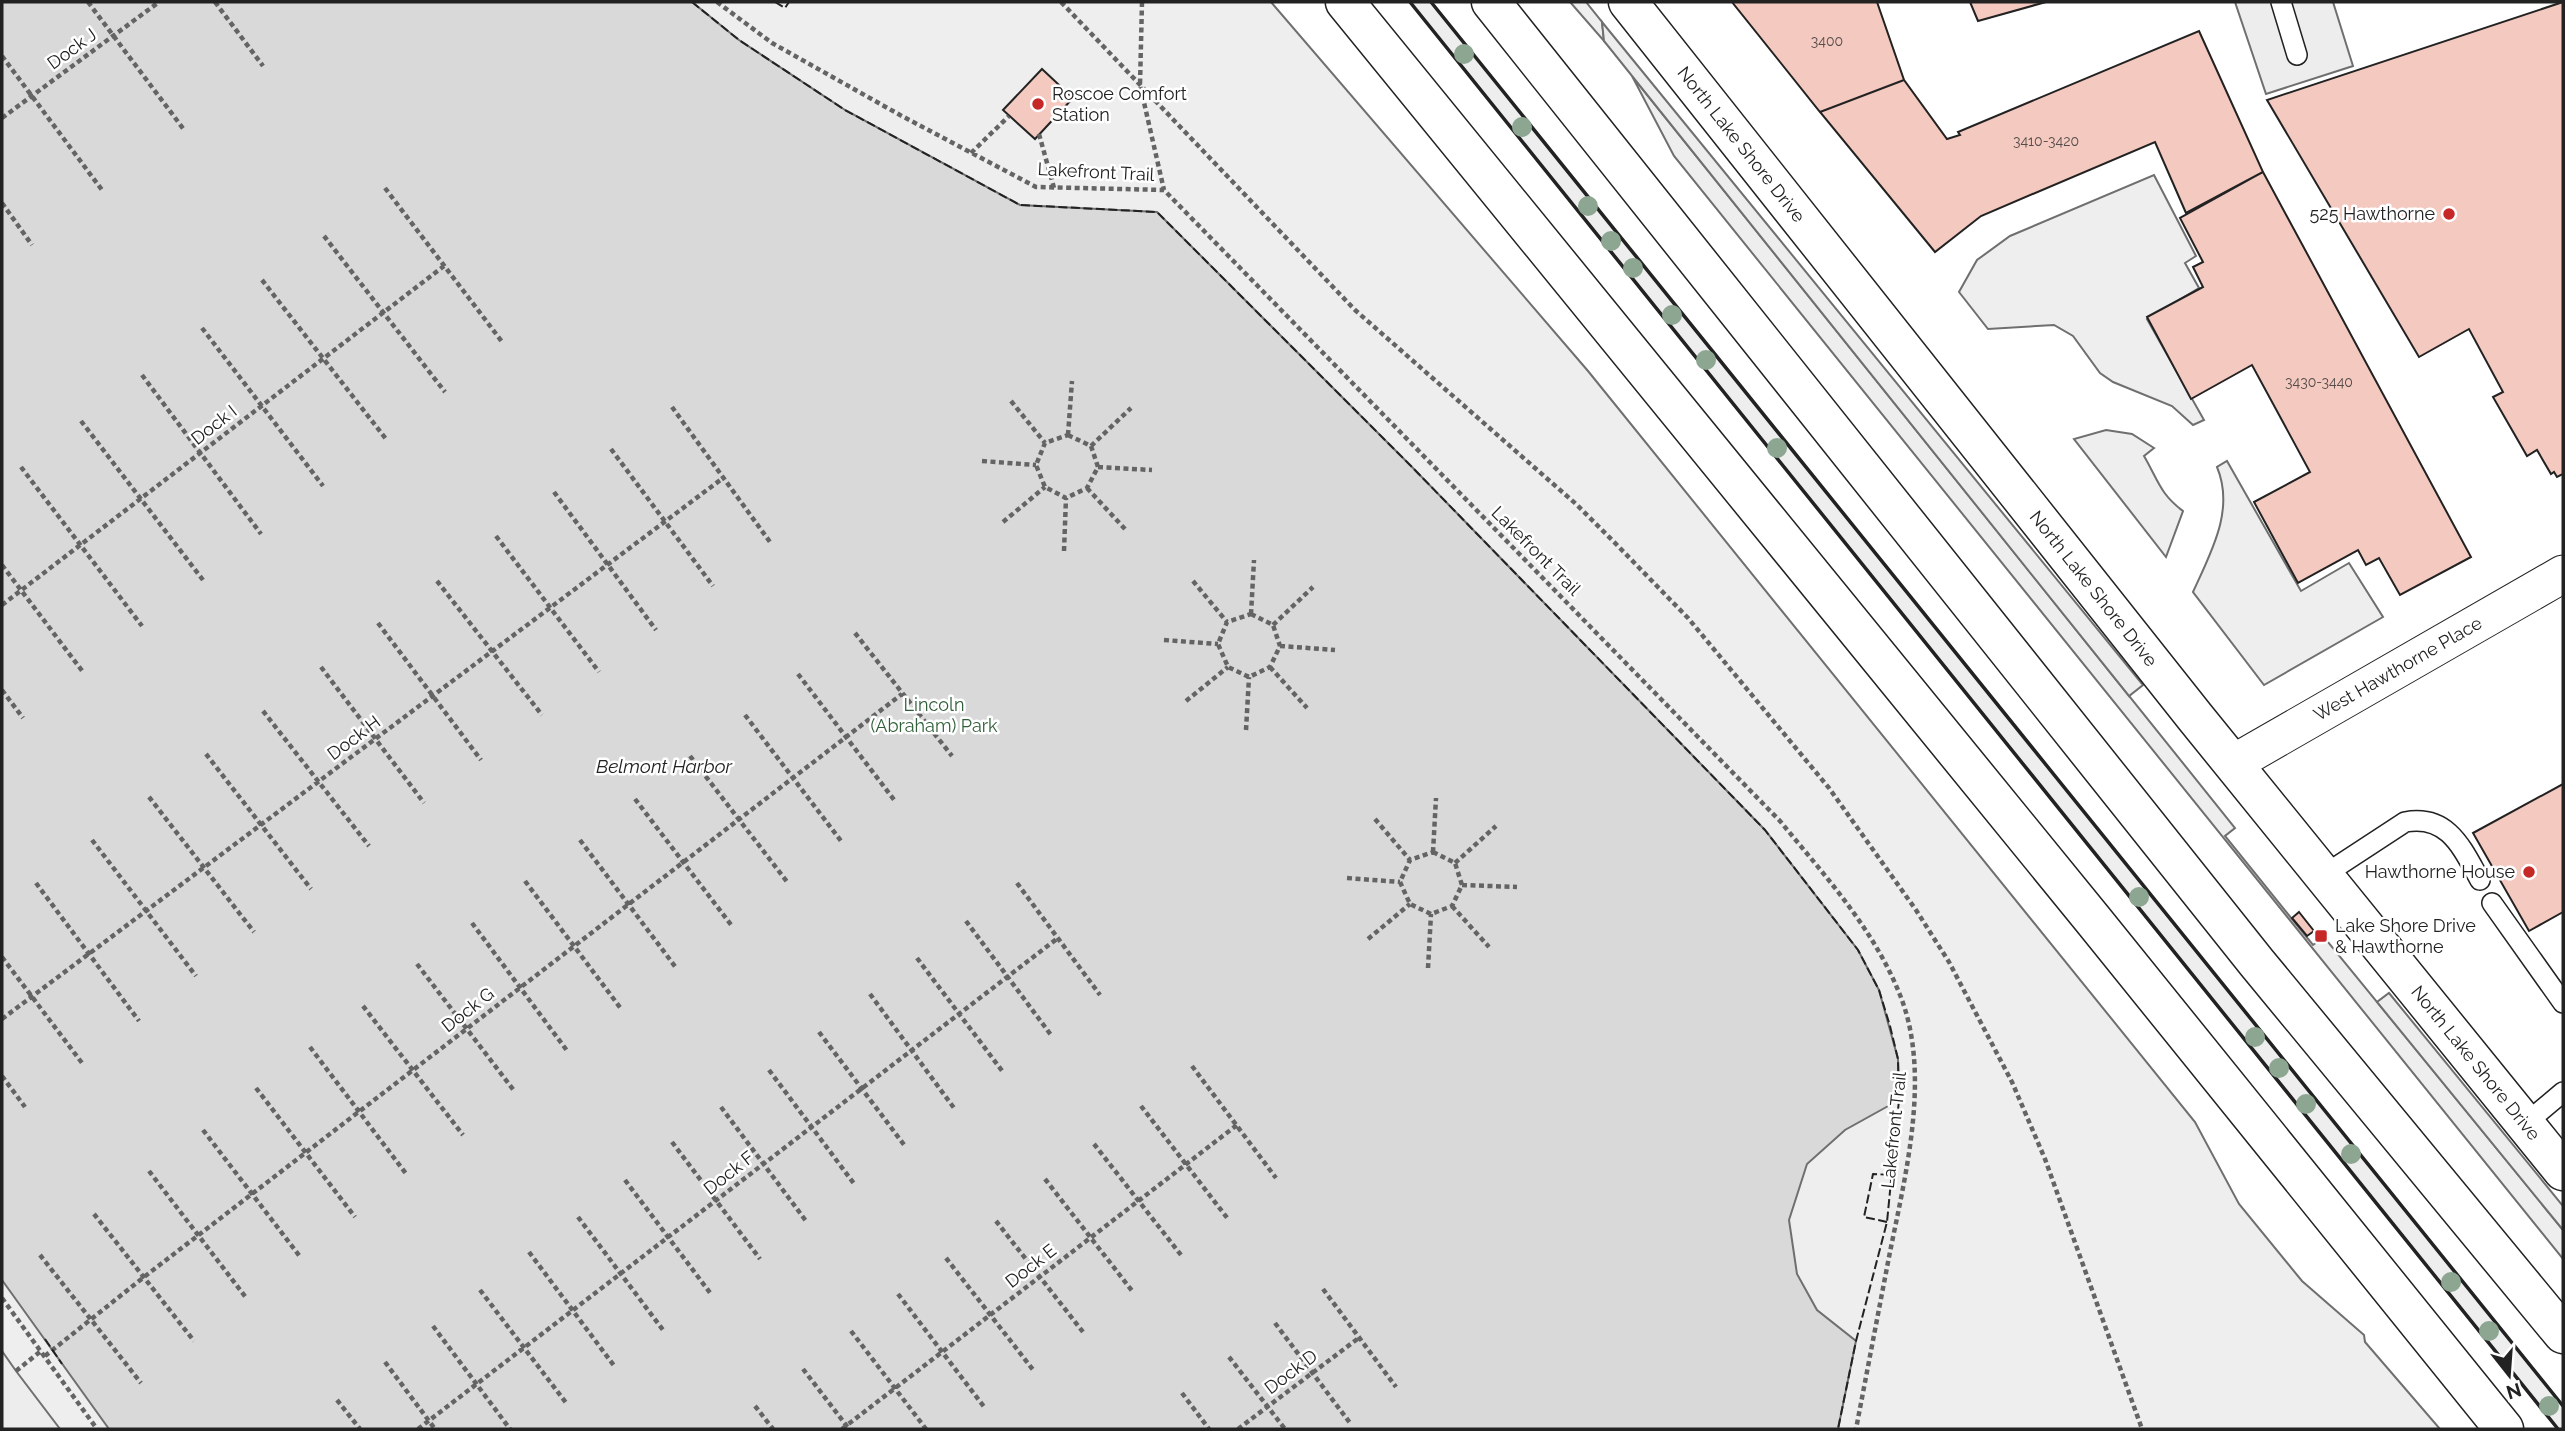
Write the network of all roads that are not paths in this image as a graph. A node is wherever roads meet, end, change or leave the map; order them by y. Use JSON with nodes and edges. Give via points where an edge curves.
{"nodes":[{"id":1,"x":1345,"y":2,"type":"edge"},
{"id":2,"x":1491,"y":2,"type":"edge"},
{"id":3,"x":1628,"y":2,"type":"edge"},
{"id":4,"x":2281,"y":2,"type":"edge"},
{"id":5,"x":2297,"y":55,"type":"dead end"},
{"id":6,"x":2563,"y":574,"type":"edge"},
{"id":7,"x":2234,"y":763,"type":"junction"},
{"id":8,"x":2324,"y":875,"type":"junction"},
{"id":9,"x":2480,"y":880,"type":"dead end"},
{"id":10,"x":2492,"y":903,"type":"dead end"},
{"id":11,"x":2563,"y":1003,"type":"edge"},
{"id":12,"x":2563,"y":1092,"type":"edge"},
{"id":13,"x":2525,"y":1124,"type":"junction"},
{"id":14,"x":2563,"y":1171,"type":"edge"},
{"id":15,"x":2563,"y":1334,"type":"edge"},
{"id":16,"x":2504,"y":1429,"type":"edge"}],
"edges":[{"from":1,"to":16,"type":"main road"},
{"from":2,"to":15,"type":"main road","via":[[2257,963]]},
{"from":3,"to":7,"type":"main road","name":"North Lake Shore Drive"},
{"from":4,"to":5,"type":"lane"},
{"from":6,"to":7,"type":"street","name":"West Hawthorne Place"},
{"from":7,"to":8,"type":"main road","name":"North Lake Shore Drive"},
{"from":8,"to":9,"type":"lane","via":[[2405,822],[2421,819],[2450,832]]},
{"from":8,"to":13,"type":"main road","name":"North Lake Shore Drive"},
{"from":10,"to":11,"type":"lane"},
{"from":12,"to":13,"type":"lane"},
{"from":13,"to":14,"type":"main road","name":"North Lake Shore Drive"}]}
